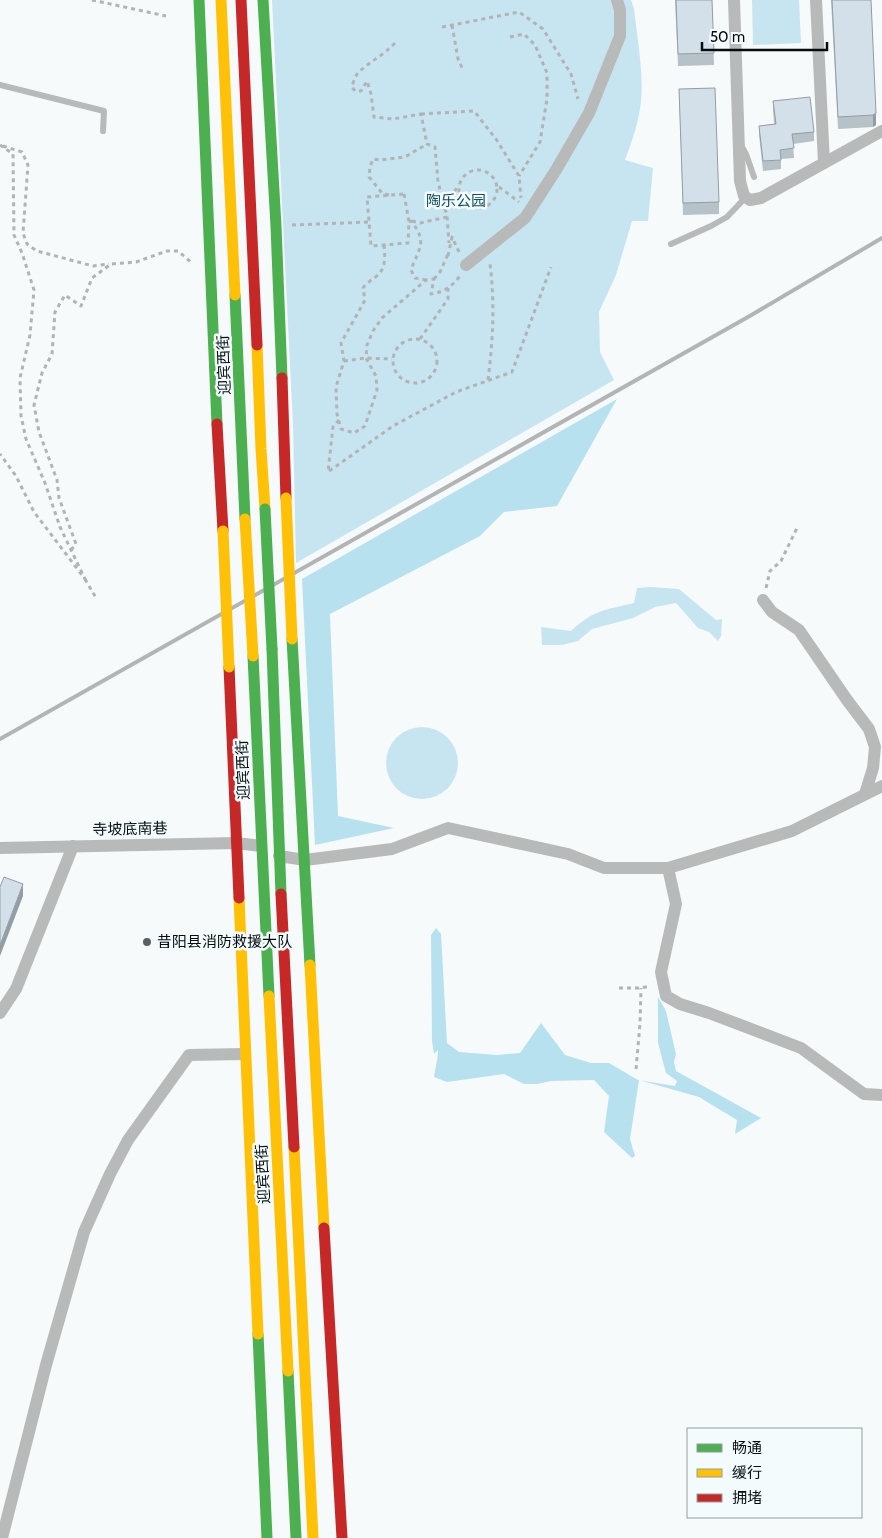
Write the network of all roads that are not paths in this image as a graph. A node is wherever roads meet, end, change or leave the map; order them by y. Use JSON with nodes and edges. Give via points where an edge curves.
{"nodes":[{"id":1,"x":199,"y":0,"type":"edge"},
{"id":2,"x":221,"y":0,"type":"edge"},
{"id":3,"x":241,"y":0,"type":"edge"},
{"id":4,"x":263,"y":0,"type":"edge"},
{"id":5,"x":617,"y":0,"type":"edge"},
{"id":6,"x":734,"y":0,"type":"edge"},
{"id":7,"x":816,"y":0,"type":"edge"},
{"id":8,"x":0,"y":85,"type":"edge"},
{"id":9,"x":102,"y":131,"type":"dead end"},
{"id":10,"x":882,"y":131,"type":"edge"},
{"id":11,"x":738,"y":141,"type":"junction"},
{"id":12,"x":824,"y":163,"type":"junction"},
{"id":13,"x":754,"y":177,"type":"dead end"},
{"id":14,"x":746,"y":197,"type":"junction"},
{"id":15,"x":671,"y":244,"type":"dead end"},
{"id":16,"x":266,"y":257,"type":"junction"},
{"id":17,"x":222,"y":260,"type":"junction"},
{"id":18,"x":466,"y":265,"type":"road end"},
{"id":19,"x":284,"y":448,"type":"junction"},
{"id":20,"x":260,"y":449,"type":"junction"},
{"id":21,"x":243,"y":454,"type":"junction"},
{"id":22,"x":218,"y":456,"type":"junction"},
{"id":23,"x":763,"y":600,"type":"road end"},
{"id":24,"x":882,"y":786,"type":"edge"},
{"id":25,"x":865,"y":794,"type":"junction"},
{"id":26,"x":236,"y":843,"type":"junction"},
{"id":27,"x":73,"y":846,"type":"junction"},
{"id":28,"x":261,"y":846,"type":"junction"},
{"id":29,"x":0,"y":848,"type":"edge"},
{"id":30,"x":279,"y":856,"type":"junction"},
{"id":31,"x":305,"y":860,"type":"junction"},
{"id":32,"x":668,"y":868,"type":"junction"},
{"id":33,"x":0,"y":1013,"type":"edge"},
{"id":34,"x":245,"y":1054,"type":"junction"},
{"id":35,"x":882,"y":1096,"type":"edge"},
{"id":36,"x":310,"y":1204,"type":"junction"},
{"id":37,"x":317,"y":1344,"type":"junction"},
{"id":38,"x":278,"y":1461,"type":"junction"},
{"id":39,"x":324,"y":1480,"type":"junction"},
{"id":40,"x":2,"y":1538,"type":"edge"},
{"id":41,"x":267,"y":1538,"type":"edge"},
{"id":42,"x":296,"y":1538,"type":"edge"},
{"id":43,"x":313,"y":1538,"type":"edge"},
{"id":44,"x":342,"y":1538,"type":"edge"}],
"edges":[{"from":1,"to":17,"type":"main road"},
{"from":2,"to":17,"type":"main road","name":"迎宾西街"},
{"from":3,"to":16,"type":"main road"},
{"from":4,"to":16,"type":"main road","via":[[276,226]]},
{"from":5,"to":18,"type":"street","via":[[620,36],[589,113],[525,218]]},
{"from":6,"to":11,"type":"street"},
{"from":7,"to":12,"type":"street"},
{"from":8,"to":9,"type":"lane","via":[[104,111]]},
{"from":10,"to":12,"type":"street"},
{"from":11,"to":13,"type":"lane"},
{"from":11,"to":14,"type":"street","via":[[740,181]]},
{"from":12,"to":14,"type":"street","via":[[760,198],[750,200]]},
{"from":14,"to":15,"type":"lane","via":[[727,218]]},
{"from":16,"to":19,"type":"main road"},
{"from":16,"to":20,"type":"main road"},
{"from":17,"to":21,"type":"main road","name":"迎宾西街"},
{"from":17,"to":22,"type":"main road"},
{"from":19,"to":20,"type":"main road"},
{"from":19,"to":31,"type":"main road","bridge":true},
{"from":20,"to":30,"type":"main road","bridge":true,"via":[[272,649]]},
{"from":21,"to":22,"type":"main road"},
{"from":21,"to":28,"type":"main road","name":"迎宾西街","bridge":true},
{"from":22,"to":26,"type":"main road","bridge":true},
{"from":23,"to":25,"type":"street","via":[[772,612],[799,630],[869,729],[875,747]]},
{"from":24,"to":25,"type":"street"},
{"from":25,"to":32,"type":"street","via":[[792,831]]},
{"from":26,"to":27,"type":"street","name":"寺坡底南巷"},
{"from":26,"to":28,"type":"street","name":"寺坡底南巷"},
{"from":26,"to":34,"type":"main road"},
{"from":27,"to":29,"type":"street","name":"寺坡底南巷"},
{"from":27,"to":33,"type":"street","via":[[16,989]]},
{"from":28,"to":30,"type":"main road"},
{"from":28,"to":38,"type":"main road","name":"迎宾西街"},
{"from":30,"to":31,"type":"street"},
{"from":30,"to":36,"type":"main road"},
{"from":31,"to":32,"type":"street","via":[[392,849],[448,828],[568,854],[604,868]]},
{"from":31,"to":36,"type":"main road"},
{"from":32,"to":35,"type":"street","via":[[676,904],[661,972],[666,996],[801,1048],[864,1094]]},
{"from":34,"to":38,"type":"main road"},
{"from":34,"to":40,"type":"street","via":[[189,1055],[128,1140],[110,1174],[84,1232]]},
{"from":36,"to":37,"type":"main road"},
{"from":36,"to":37,"type":"main road"},
{"from":37,"to":39,"type":"main road"},
{"from":37,"to":39,"type":"main road"},
{"from":38,"to":41,"type":"main road"},
{"from":38,"to":42,"type":"main road","name":"迎宾西街"},
{"from":39,"to":43,"type":"main road"},
{"from":39,"to":44,"type":"main road"}]}
